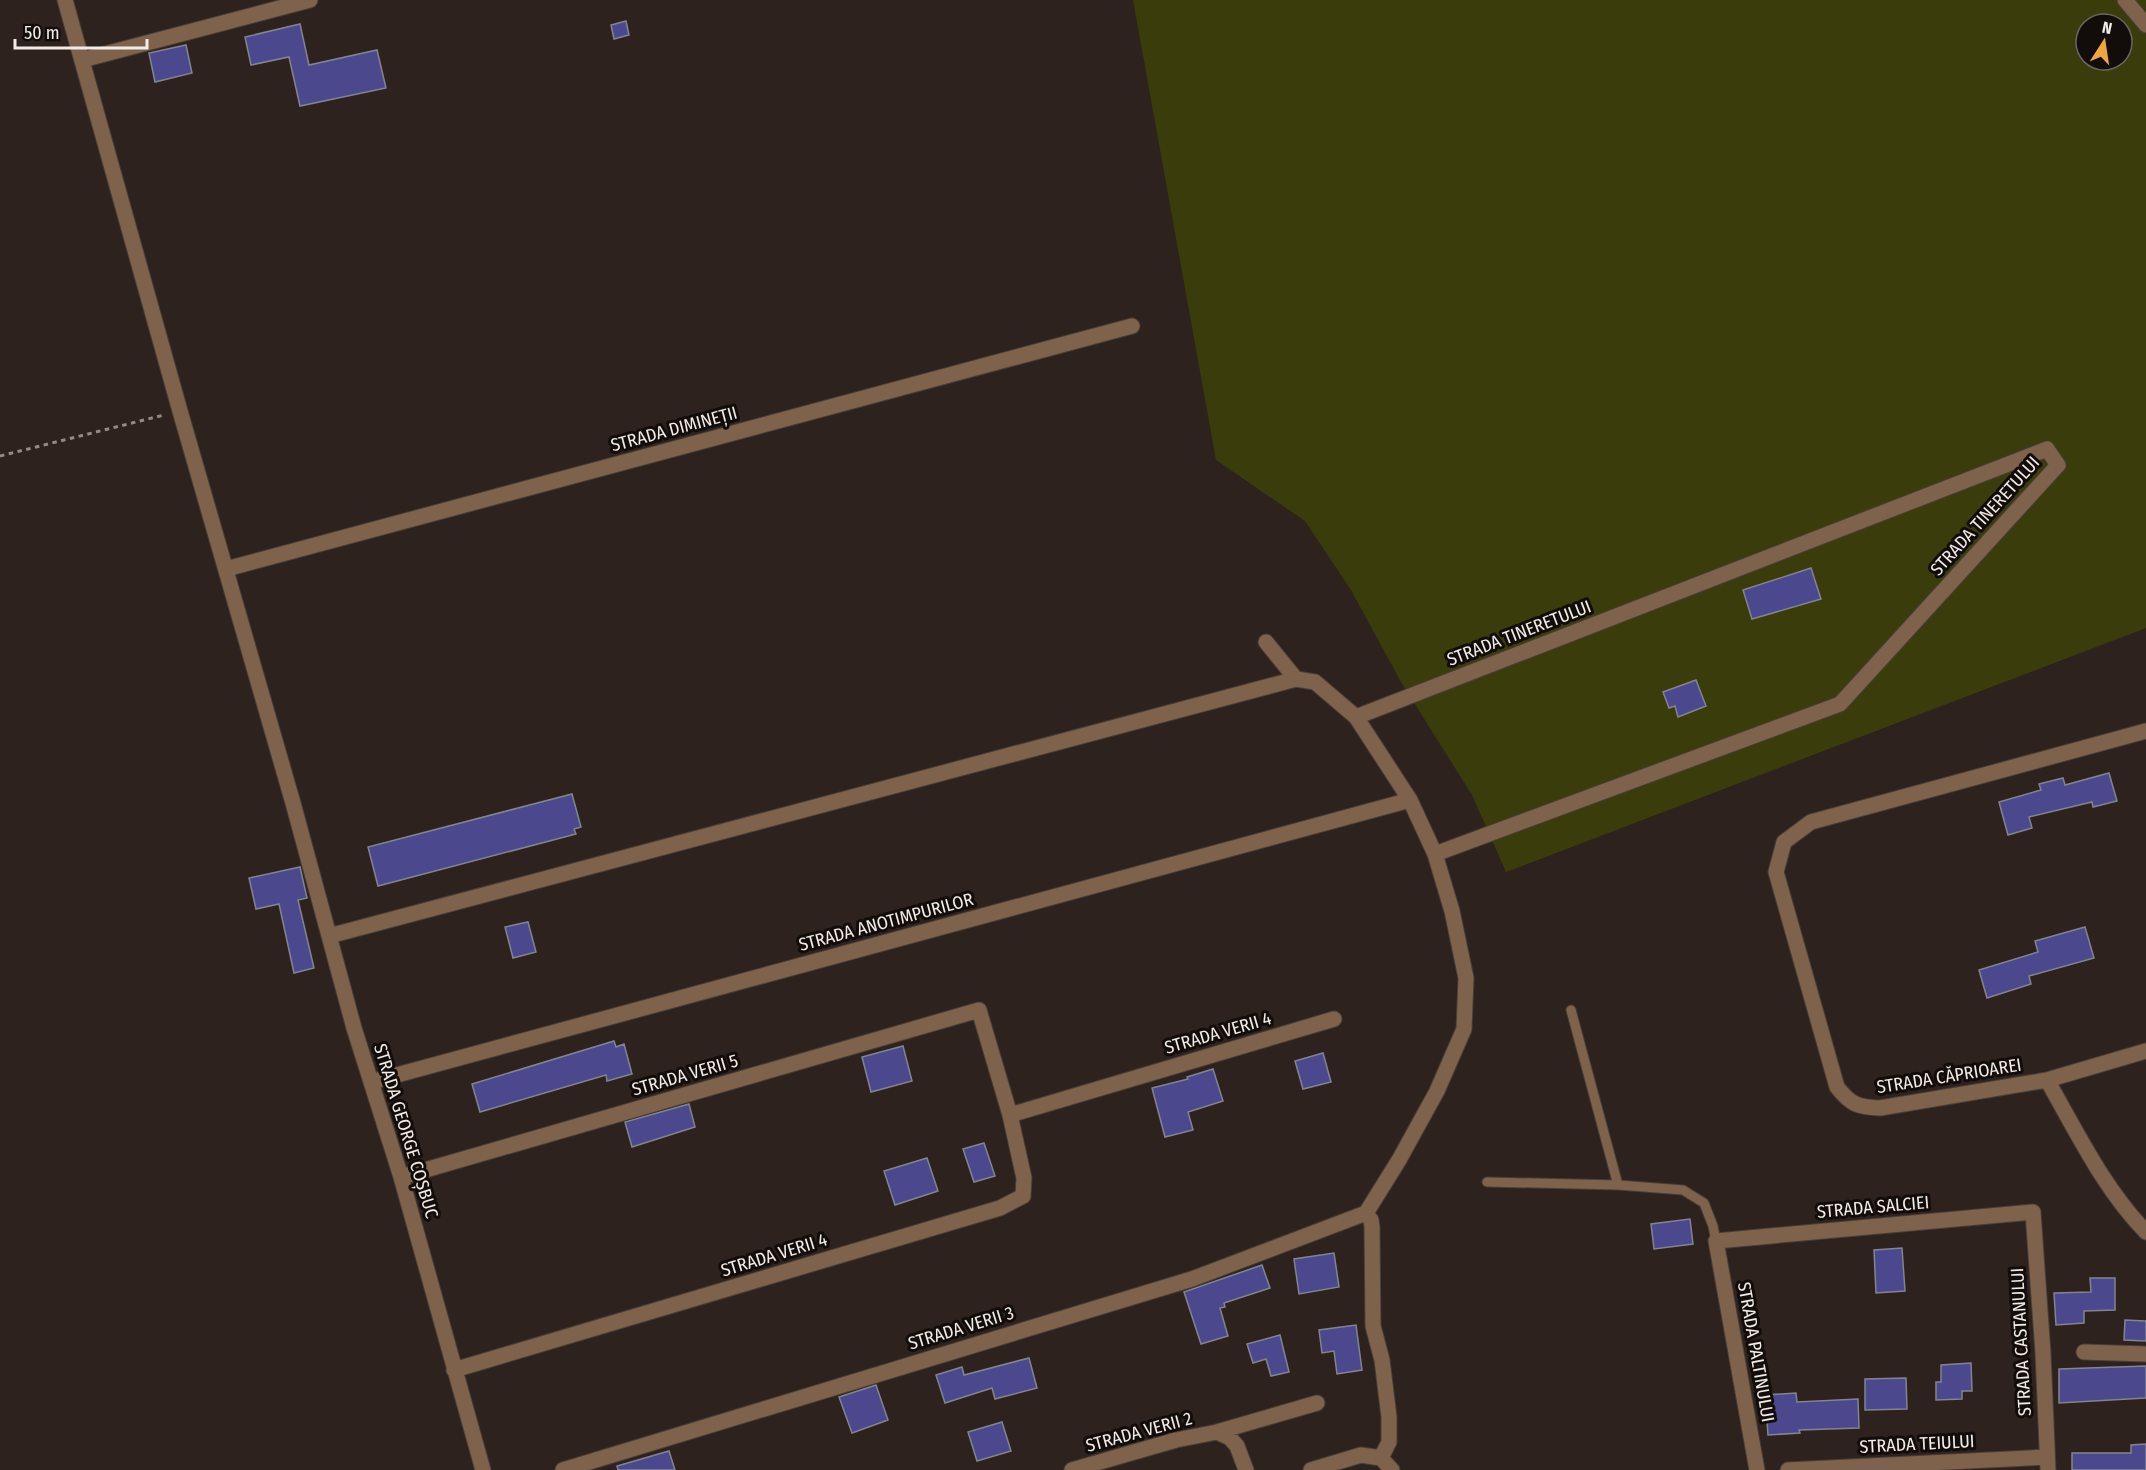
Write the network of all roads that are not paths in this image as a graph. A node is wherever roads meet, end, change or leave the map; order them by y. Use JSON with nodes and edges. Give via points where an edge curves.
{"nodes":[{"id":1,"x":65,"y":0,"type":"edge"},
{"id":2,"x":310,"y":0,"type":"edge"},
{"id":3,"x":2125,"y":0,"type":"edge"},
{"id":4,"x":2146,"y":25,"type":"edge"},
{"id":5,"x":82,"y":60,"type":"junction"},
{"id":6,"x":1132,"y":326,"type":"dead end"},
{"id":7,"x":226,"y":569,"type":"junction"},
{"id":8,"x":1266,"y":642,"type":"dead end"},
{"id":9,"x":1296,"y":679,"type":"junction"},
{"id":10,"x":1356,"y":717,"type":"junction"},
{"id":11,"x":2146,"y":730,"type":"edge"},
{"id":12,"x":1410,"y":800,"type":"junction"},
{"id":13,"x":1435,"y":854,"type":"junction"},
{"id":14,"x":329,"y":936,"type":"junction"},
{"id":15,"x":979,"y":1010,"type":"joint"},
{"id":16,"x":1571,"y":1010,"type":"dead end"},
{"id":17,"x":1334,"y":1019,"type":"dead end"},
{"id":18,"x":2146,"y":1051,"type":"edge"},
{"id":19,"x":2047,"y":1080,"type":"junction"},
{"id":20,"x":371,"y":1082,"type":"junction"},
{"id":21,"x":1010,"y":1115,"type":"junction"},
{"id":22,"x":401,"y":1177,"type":"junction"},
{"id":23,"x":1487,"y":1182,"type":"dead end"},
{"id":24,"x":1618,"y":1185,"type":"junction"},
{"id":25,"x":2033,"y":1212,"type":"joint"},
{"id":26,"x":1366,"y":1213,"type":"junction"},
{"id":27,"x":2146,"y":1232,"type":"edge"},
{"id":28,"x":1716,"y":1241,"type":"junction"},
{"id":29,"x":2084,"y":1353,"type":"dead end"},
{"id":30,"x":2146,"y":1354,"type":"edge"},
{"id":31,"x":454,"y":1370,"type":"junction"},
{"id":32,"x":1317,"y":1403,"type":"dead end"},
{"id":33,"x":1217,"y":1432,"type":"junction"},
{"id":34,"x":1381,"y":1458,"type":"junction"},
{"id":35,"x":2048,"y":1463,"type":"edge"},
{"id":36,"x":483,"y":1470,"type":"edge"},
{"id":37,"x":563,"y":1470,"type":"edge"},
{"id":38,"x":1072,"y":1470,"type":"edge"},
{"id":39,"x":1246,"y":1470,"type":"edge"},
{"id":40,"x":1311,"y":1470,"type":"edge"},
{"id":41,"x":1392,"y":1470,"type":"edge"},
{"id":42,"x":1757,"y":1470,"type":"edge"},
{"id":43,"x":1788,"y":1470,"type":"edge"}],
"edges":[{"from":1,"to":5,"type":"street","name":"STRADA GEORGE COȘBUC"},
{"from":2,"to":5,"type":"street"},
{"from":3,"to":4,"type":"street"},
{"from":5,"to":7,"type":"street","name":"STRADA GEORGE COȘBUC"},
{"from":6,"to":7,"type":"street","name":"STRADA DIMINEȚII"},
{"from":7,"to":14,"type":"street","name":"STRADA GEORGE COȘBUC"},
{"from":8,"to":9,"type":"street"},
{"from":9,"to":10,"type":"street","via":[[1316,682]]},
{"from":9,"to":14,"type":"street"},
{"from":10,"to":12,"type":"street"},
{"from":10,"to":13,"type":"street","name":"STRADA TINERETULUI","via":[[2047,449],[2058,465],[1840,704]]},
{"from":11,"to":19,"type":"street","name":"STRADA CĂPRIOAREI","via":[[1810,822],[1784,842],[1776,872],[1837,1087],[1847,1101],[1862,1108],[1880,1108]]},
{"from":12,"to":13,"type":"street"},
{"from":12,"to":20,"type":"street","name":"STRADA ANOTIMPURILOR"},
{"from":13,"to":26,"type":"street","via":[[1466,978],[1464,1029],[1437,1091]]},
{"from":14,"to":20,"type":"street","name":"STRADA GEORGE COȘBUC"},
{"from":15,"to":21,"type":"street","name":"STRADA VERII 4"},
{"from":15,"to":22,"type":"street","name":"STRADA VERII 5"},
{"from":16,"to":24,"type":"lane"},
{"from":17,"to":21,"type":"street","name":"STRADA VERII 4"},
{"from":18,"to":19,"type":"street","name":"STRADA CĂPRIOAREI"},
{"from":19,"to":27,"type":"street","via":[[2112,1191]]},
{"from":20,"to":22,"type":"street","name":"STRADA GEORGE COȘBUC"},
{"from":21,"to":31,"type":"street","name":"STRADA VERII 4","via":[[1024,1179],[1023,1196],[1000,1208]]},
{"from":22,"to":31,"type":"street","name":"STRADA GEORGE COȘBUC"},
{"from":23,"to":24,"type":"lane"},
{"from":24,"to":28,"type":"lane","via":[[1683,1190],[1704,1203]]},
{"from":25,"to":28,"type":"street","name":"STRADA SALCIEI"},
{"from":25,"to":35,"type":"street","name":"STRADA CASTANULUI"},
{"from":26,"to":34,"type":"street","via":[[1372,1227],[1373,1326],[1382,1360],[1389,1418],[1389,1442]]},
{"from":26,"to":37,"type":"street","name":"STRADA VERII 3","via":[[1192,1279]]},
{"from":28,"to":42,"type":"street","name":"STRADA PALTINULUI"},
{"from":29,"to":30,"type":"street"},
{"from":31,"to":36,"type":"street","name":"STRADA GEORGE COȘBUC"},
{"from":32,"to":33,"type":"street","name":"STRADA VERII 2"},
{"from":33,"to":38,"type":"street","name":"STRADA VERII 2"},
{"from":33,"to":39,"type":"street","name":"STRADA VERII 2","via":[[1237,1446]]},
{"from":34,"to":40,"type":"street","via":[[1361,1455]]},
{"from":34,"to":41,"type":"street"},
{"from":35,"to":43,"type":"street","name":"STRADA TEIULUI"}]}
